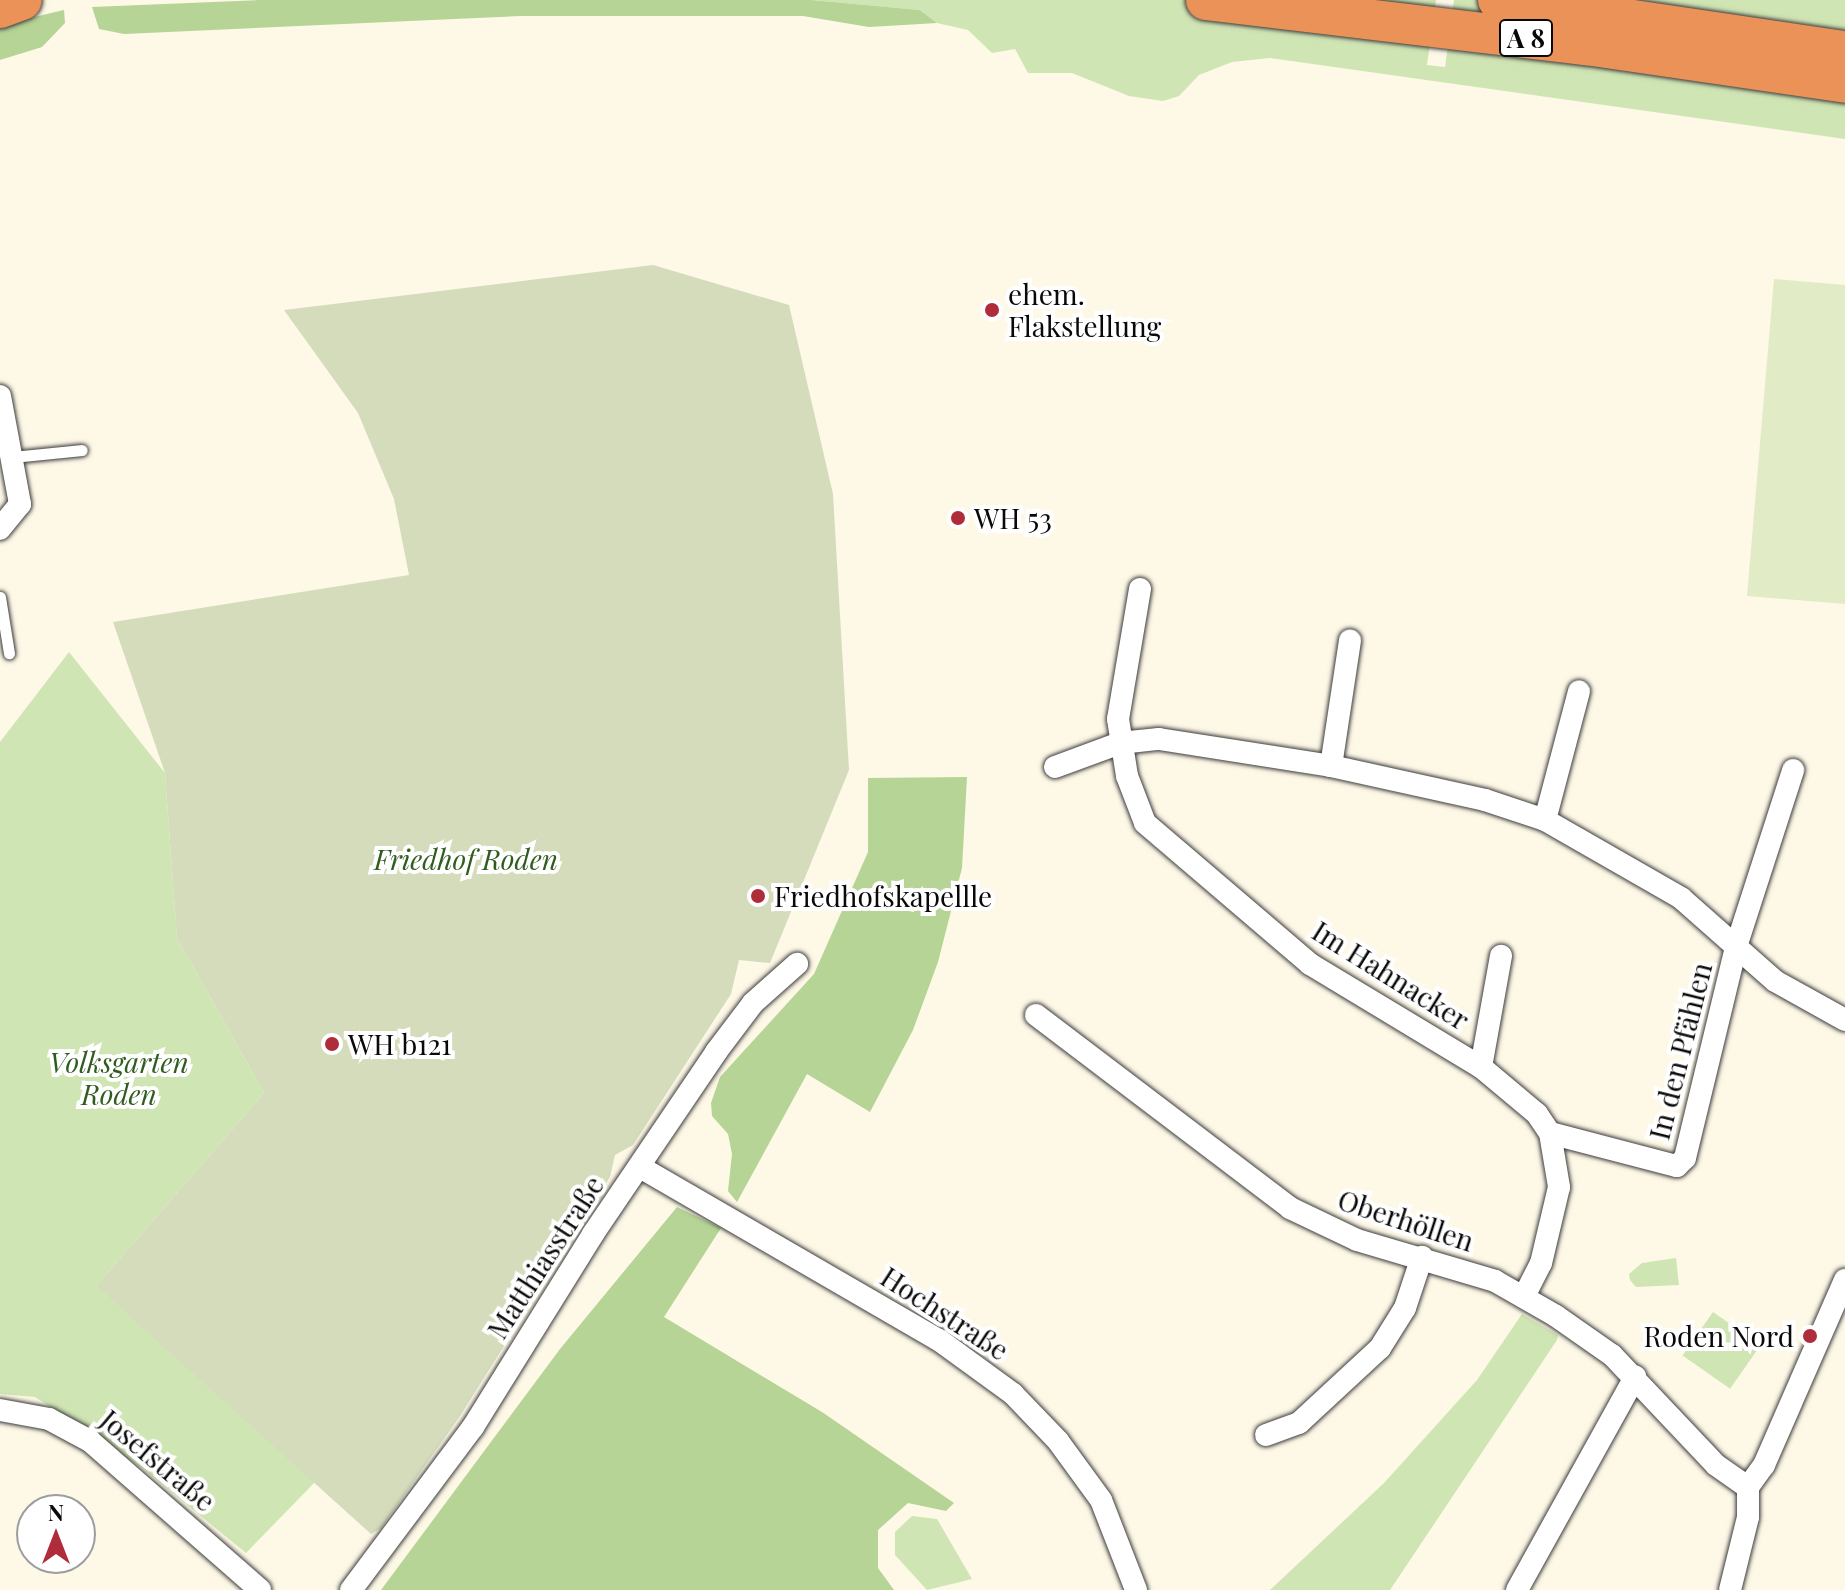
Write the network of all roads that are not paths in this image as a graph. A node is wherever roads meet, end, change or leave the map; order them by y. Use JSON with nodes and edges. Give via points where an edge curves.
{"nodes":[{"id":1,"x":22,"y":0,"type":"edge"},
{"id":2,"x":1206,"y":0,"type":"edge"},
{"id":3,"x":1498,"y":0,"type":"edge"},
{"id":4,"x":1665,"y":0,"type":"edge"},
{"id":5,"x":0,"y":8,"type":"edge"},
{"id":6,"x":1574,"y":10,"type":"junction"},
{"id":7,"x":1845,"y":51,"type":"edge"},
{"id":8,"x":1845,"y":83,"type":"edge"},
{"id":9,"x":0,"y":396,"type":"edge"},
{"id":10,"x":82,"y":450,"type":"dead end"},
{"id":11,"x":6,"y":458,"type":"edge"},
{"id":12,"x":0,"y":529,"type":"edge"},
{"id":13,"x":1140,"y":589,"type":"dead end"},
{"id":14,"x":0,"y":597,"type":"edge"},
{"id":15,"x":1350,"y":640,"type":"dead end"},
{"id":16,"x":9,"y":653,"type":"dead end"},
{"id":17,"x":1579,"y":691,"type":"dead end"},
{"id":18,"x":1120,"y":743,"type":"junction"},
{"id":19,"x":1331,"y":766,"type":"junction"},
{"id":20,"x":1055,"y":767,"type":"dead end"},
{"id":21,"x":1793,"y":770,"type":"dead end"},
{"id":22,"x":1545,"y":820,"type":"junction"},
{"id":23,"x":1736,"y":947,"type":"junction"},
{"id":24,"x":1501,"y":956,"type":"dead end"},
{"id":25,"x":797,"y":964,"type":"dead end"},
{"id":26,"x":1036,"y":1015,"type":"dead end"},
{"id":27,"x":1845,"y":1020,"type":"edge"},
{"id":28,"x":1481,"y":1067,"type":"junction"},
{"id":29,"x":1550,"y":1133,"type":"junction"},
{"id":30,"x":640,"y":1167,"type":"junction"},
{"id":31,"x":1422,"y":1257,"type":"junction"},
{"id":32,"x":1845,"y":1280,"type":"edge"},
{"id":33,"x":1524,"y":1296,"type":"junction"},
{"id":34,"x":1635,"y":1377,"type":"junction"},
{"id":35,"x":0,"y":1410,"type":"edge"},
{"id":36,"x":1266,"y":1435,"type":"dead end"},
{"id":37,"x":1748,"y":1487,"type":"junction"},
{"id":38,"x":260,"y":1590,"type":"edge"},
{"id":39,"x":351,"y":1590,"type":"edge"},
{"id":40,"x":1136,"y":1590,"type":"edge"},
{"id":41,"x":1517,"y":1590,"type":"edge"},
{"id":42,"x":1730,"y":1590,"type":"edge"}],
"edges":[{"from":1,"to":5,"type":"highway"},
{"from":2,"to":8,"type":"highway","number":"A 8","via":[[1586,45]]},
{"from":3,"to":6,"type":"highway","number":"A 8"},
{"from":4,"to":6,"type":"highway"},
{"from":6,"to":7,"type":"highway","number":"A 8"},
{"from":9,"to":11,"type":"street"},
{"from":10,"to":11,"type":"lane"},
{"from":11,"to":12,"type":"street","via":[[20,504]]},
{"from":13,"to":18,"type":"street","via":[[1126,658]]},
{"from":14,"to":16,"type":"lane"},
{"from":15,"to":19,"type":"street"},
{"from":17,"to":22,"type":"street"},
{"from":18,"to":19,"type":"street","name":"In den Pfählen","via":[[1201,743]]},
{"from":18,"to":20,"type":"street","name":"In den Pfählen"},
{"from":18,"to":28,"type":"street","name":"Im Hahnacker","via":[[1140,814],[1162,838],[1310,964]]},
{"from":19,"to":22,"type":"street","name":"In den Pfählen","via":[[1432,787]]},
{"from":21,"to":23,"type":"street","name":"In den Pfählen"},
{"from":22,"to":23,"type":"street","name":"In den Pfählen","via":[[1681,898]]},
{"from":23,"to":27,"type":"street","name":"In den Pfählen","via":[[1804,1000]]},
{"from":23,"to":29,"type":"street","name":"In den Pfählen","via":[[1685,1158],[1677,1166]]},
{"from":24,"to":28,"type":"street","name":"Im Hahnacker"},
{"from":25,"to":30,"type":"street","name":"Matthiasstraße","via":[[735,1027]]},
{"from":26,"to":31,"type":"street","name":"Oberhöllen","via":[[1290,1208],[1357,1240]]},
{"from":28,"to":29,"type":"street","name":"Im Hahnacker","via":[[1518,1096]]},
{"from":29,"to":33,"type":"street","via":[[1559,1187],[1556,1218]]},
{"from":30,"to":39,"type":"street","name":"Matthiasstraße","via":[[473,1427]]},
{"from":30,"to":40,"type":"street","name":"Hochstraße","via":[[939,1340],[1013,1394],[1058,1441],[1101,1500]]},
{"from":31,"to":33,"type":"street","name":"Oberhöllen"},
{"from":31,"to":36,"type":"street","via":[[1405,1308],[1380,1348],[1299,1423]]},
{"from":32,"to":37,"type":"street","via":[[1764,1465]]},
{"from":33,"to":34,"type":"street","name":"Oberhöllen"},
{"from":34,"to":37,"type":"street","name":"Oberhöllen","via":[[1716,1465]]},
{"from":34,"to":41,"type":"street"},
{"from":35,"to":38,"type":"street","name":"Josefstraße","via":[[58,1422],[90,1441]]},
{"from":37,"to":42,"type":"street","via":[[1748,1517]]}]}
